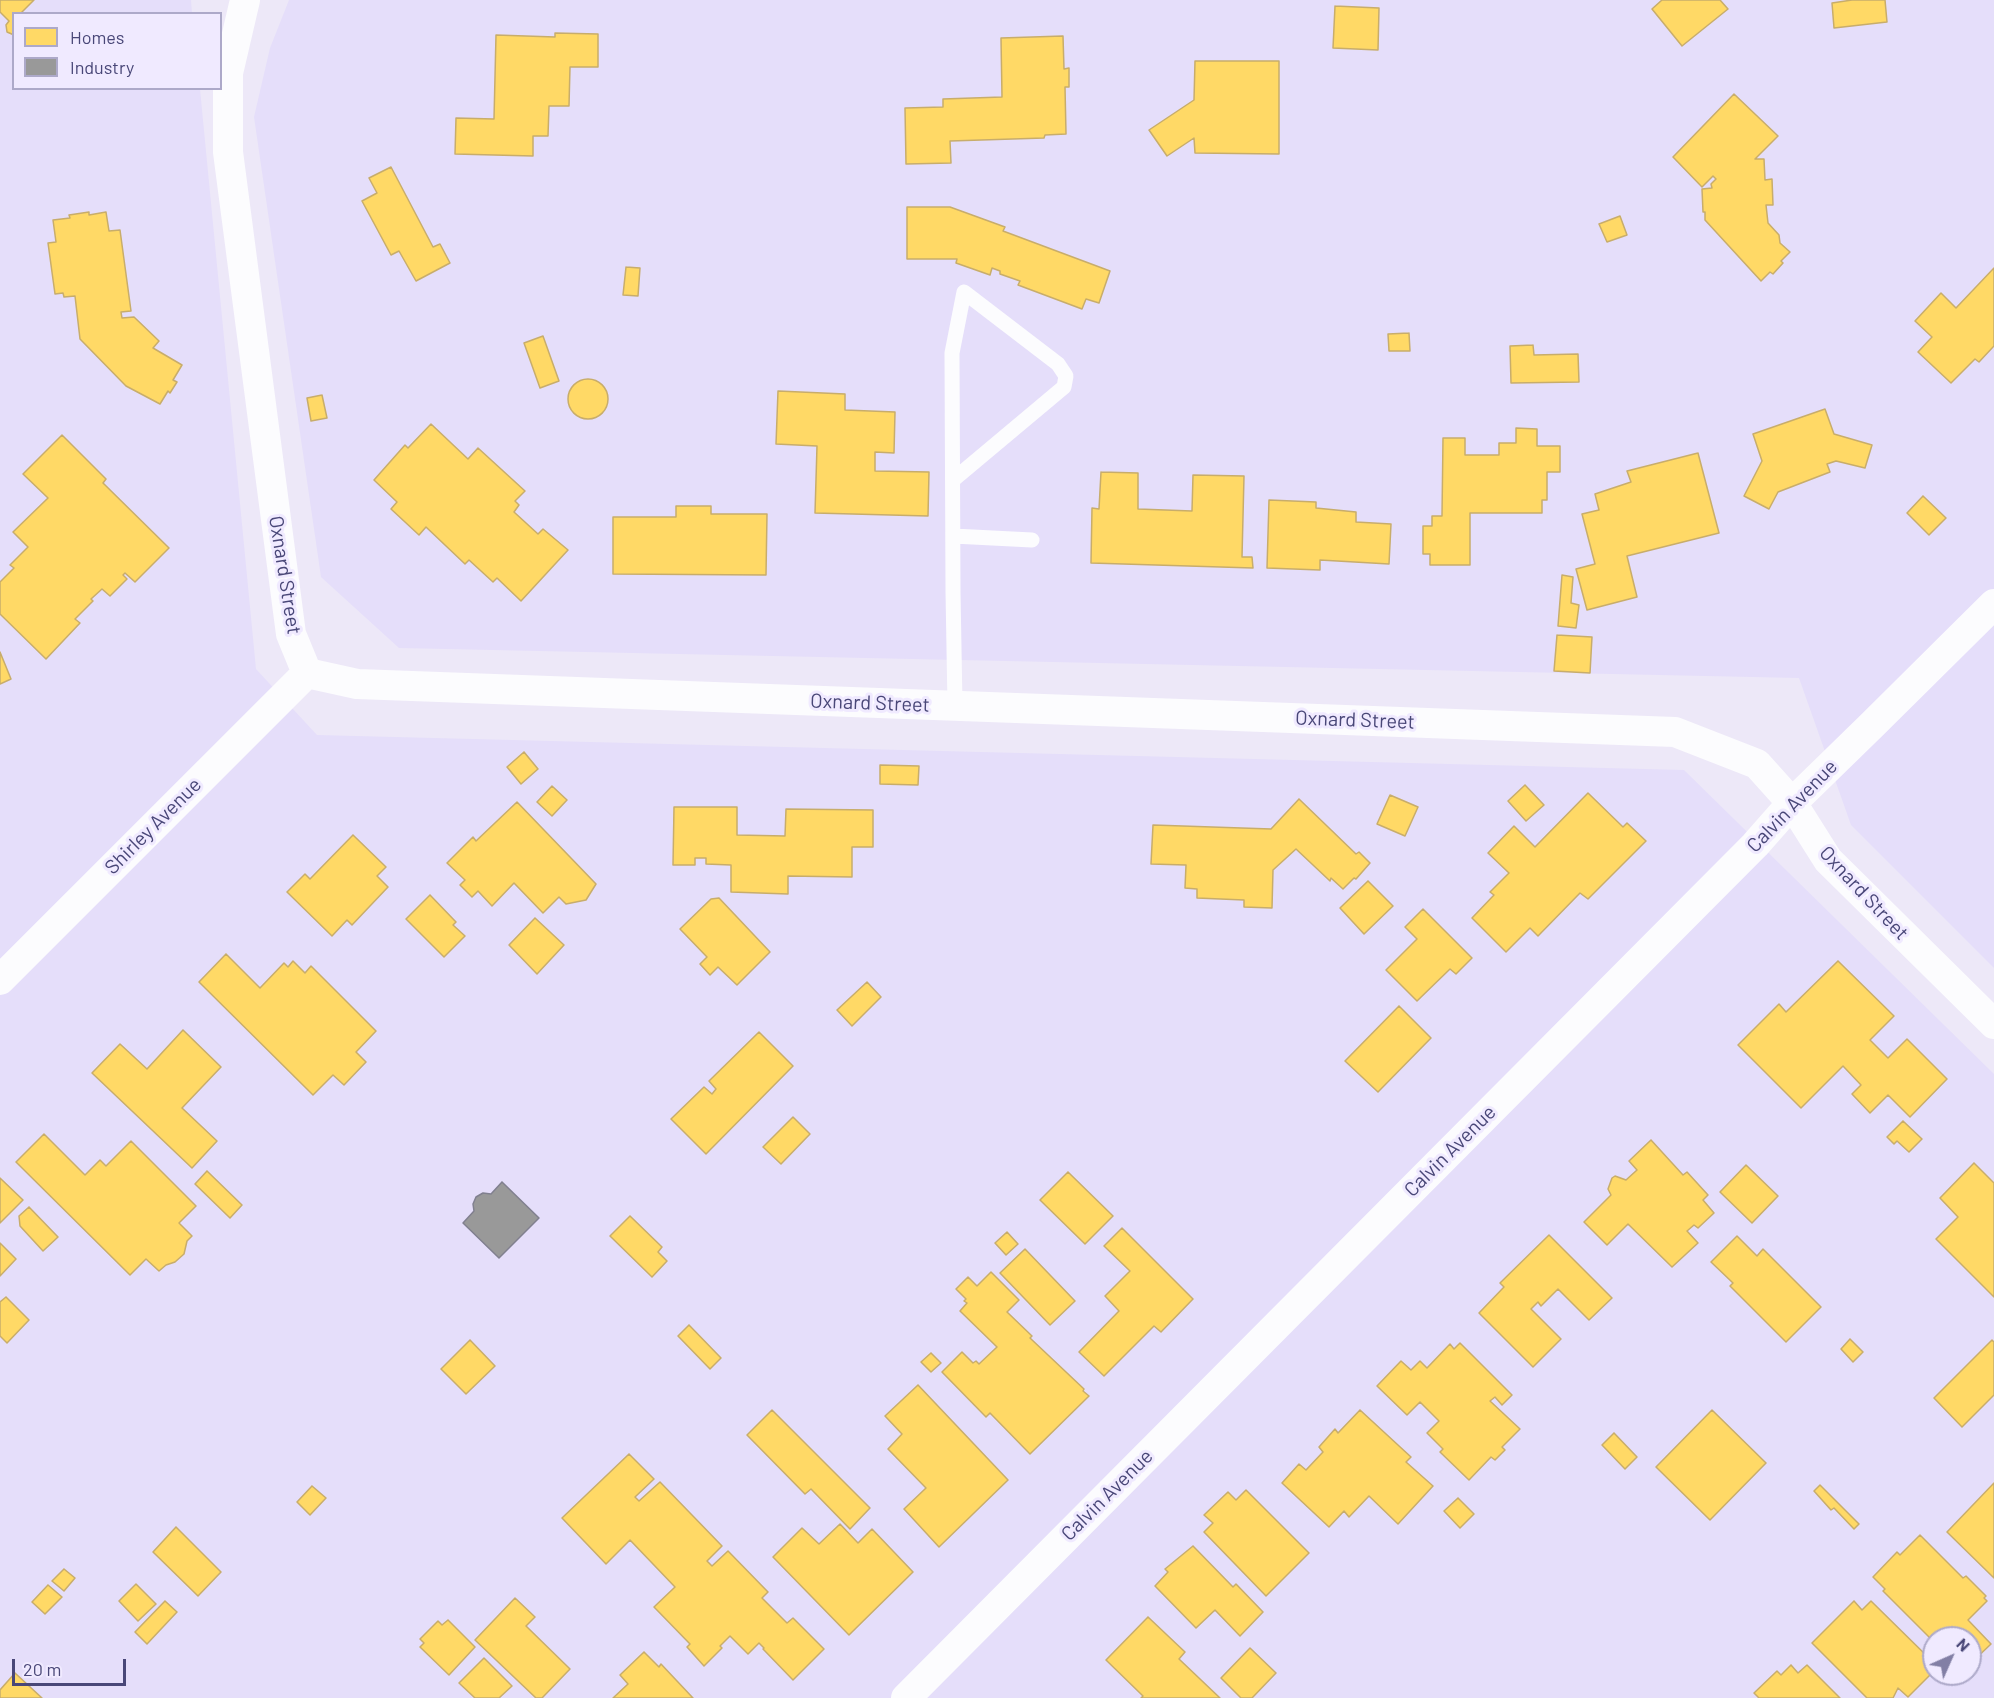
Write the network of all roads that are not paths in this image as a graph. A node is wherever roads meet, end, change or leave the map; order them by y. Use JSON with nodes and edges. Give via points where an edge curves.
{"nodes":[{"id":1,"x":245,"y":0,"type":"edge"},
{"id":2,"x":953,"y":480,"type":"junction"},
{"id":3,"x":953,"y":536,"type":"junction"},
{"id":4,"x":1032,"y":540,"type":"dead end"},
{"id":5,"x":1994,"y":604,"type":"edge"},
{"id":6,"x":307,"y":673,"type":"junction"},
{"id":7,"x":955,"y":706,"type":"junction"},
{"id":8,"x":1791,"y":803,"type":"junction"},
{"id":9,"x":0,"y":980,"type":"edge"},
{"id":10,"x":1994,"y":1024,"type":"edge"},
{"id":11,"x":906,"y":1698,"type":"edge"}],
"edges":[{"from":1,"to":6,"type":"street","name":"Oxnard Street","via":[[228,74],[228,152],[291,634]]},
{"from":2,"to":2,"type":"lane","via":[[1064,387],[1066,376],[1058,364],[964,292],[952,353]]},
{"from":2,"to":3,"type":"lane"},
{"from":3,"to":4,"type":"lane"},
{"from":3,"to":7,"type":"lane"},
{"from":5,"to":8,"type":"street","name":"Calvin Avenue"},
{"from":6,"to":7,"type":"street","name":"Oxnard Street","via":[[357,684]]},
{"from":6,"to":9,"type":"street","name":"Shirley Avenue"},
{"from":7,"to":8,"type":"street","name":"Oxnard Street","via":[[1675,732],[1757,764]]},
{"from":8,"to":10,"type":"street","name":"Oxnard Street","via":[[1828,860]]},
{"from":8,"to":11,"type":"street","name":"Calvin Avenue","via":[[1755,845]]}]}
